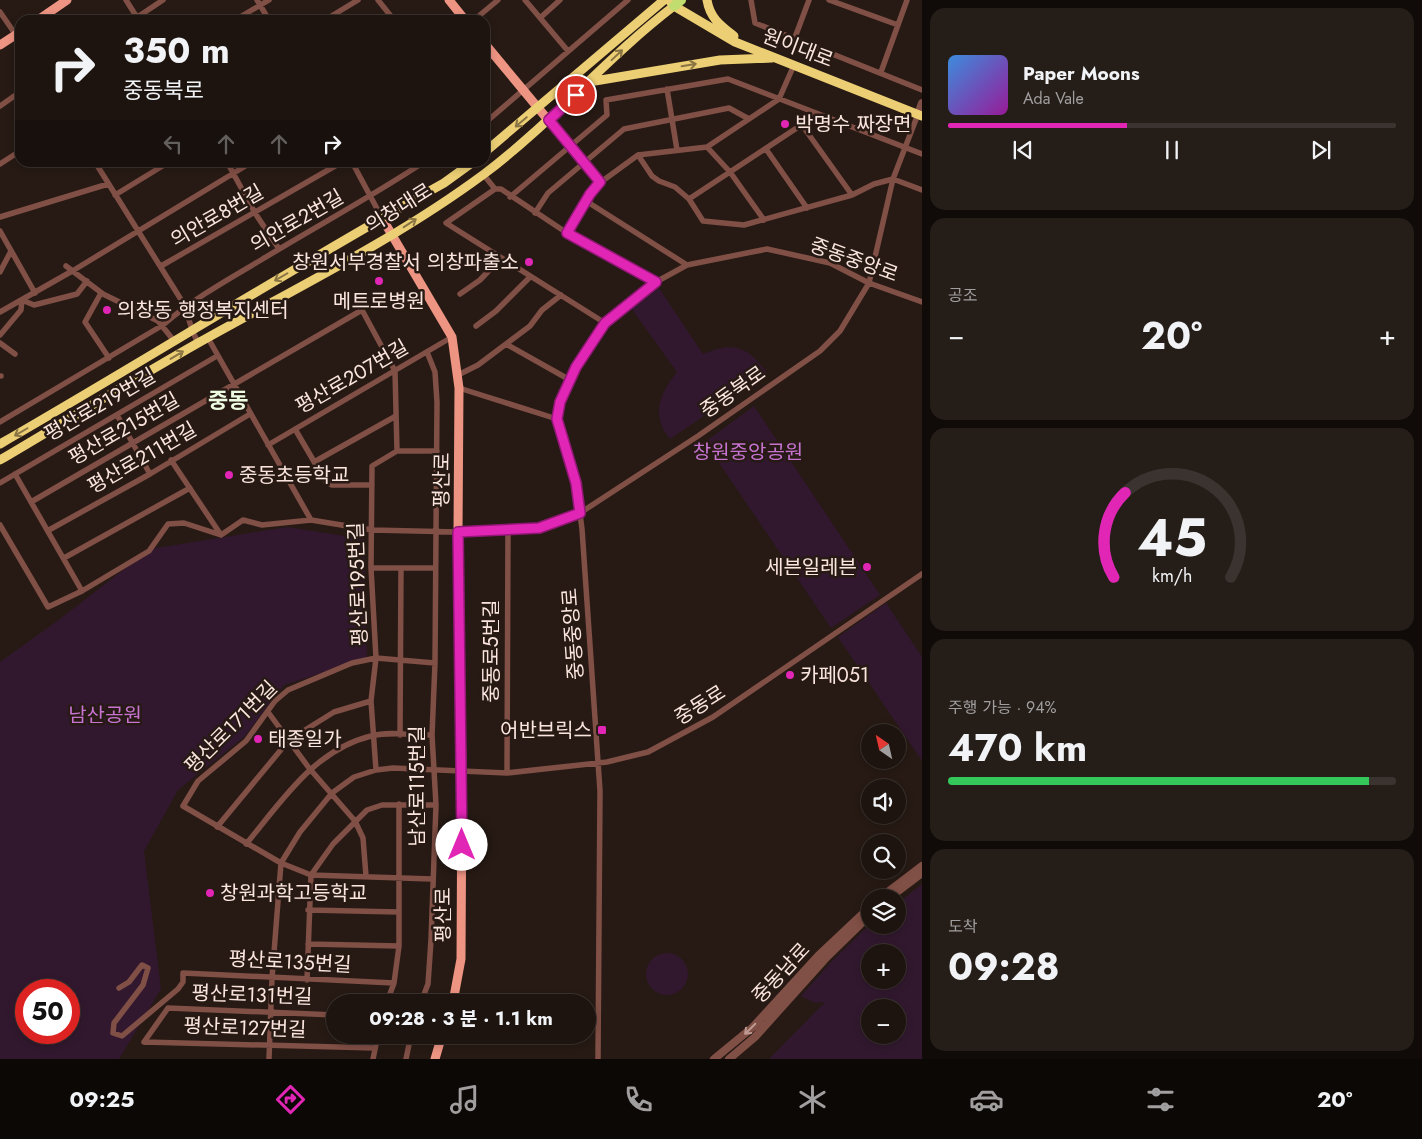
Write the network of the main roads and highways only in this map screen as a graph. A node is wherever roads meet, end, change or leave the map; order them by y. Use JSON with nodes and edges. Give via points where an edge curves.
{"nodes":[{"id":1,"x":66,"y":0,"type":"edge"},
{"id":2,"x":449,"y":0,"type":"edge"},
{"id":3,"x":664,"y":0,"type":"edge"},
{"id":4,"x":707,"y":0,"type":"edge"},
{"id":5,"x":675,"y":2,"type":"edge"},
{"id":6,"x":45,"y":15,"type":"edge"},
{"id":7,"x":461,"y":15,"type":"edge"},
{"id":8,"x":15,"y":37,"type":"edge"},
{"id":9,"x":2,"y":41,"type":"edge"},
{"id":10,"x":490,"y":50,"type":"edge"},
{"id":11,"x":776,"y":58,"type":"junction"},
{"id":12,"x":589,"y":82,"type":"junction"},
{"id":13,"x":538,"y":107,"type":"junction"},
{"id":14,"x":920,"y":115,"type":"edge"},
{"id":15,"x":549,"y":120,"type":"junction"},
{"id":16,"x":490,"y":148,"type":"edge"},
{"id":17,"x":466,"y":167,"type":"edge"},
{"id":18,"x":382,"y":218,"type":"junction"},
{"id":19,"x":392,"y":234,"type":"junction"},
{"id":20,"x":0,"y":444,"type":"edge"},
{"id":21,"x":0,"y":460,"type":"edge"},
{"id":22,"x":455,"y":994,"type":"edge"},
{"id":23,"x":438,"y":1044,"type":"edge"},
{"id":24,"x":434,"y":1059,"type":"edge"}],
"edges":[{"from":1,"to":6,"type":"main road"},
{"from":2,"to":7,"type":"main road"},
{"from":3,"to":13,"type":"main road"},
{"from":4,"to":11,"type":"main road","via":[[709,12],[717,23],[734,36]]},
{"from":5,"to":11,"type":"main road","name":"원이대로","via":[[735,42]]},
{"from":12,"to":5,"type":"main road","name":"의창대로","one_way":true},
{"from":8,"to":9,"type":"main road"},
{"from":10,"to":13,"type":"main road"},
{"from":12,"to":11,"type":"main road","one_way":true,"via":[[720,60]]},
{"from":11,"to":14,"type":"main road","name":"원이대로"},
{"from":12,"to":15,"type":"main road","name":"의창대로"},
{"from":13,"to":15,"type":"main road"},
{"from":13,"to":16,"type":"main road","one_way":true},
{"from":19,"to":15,"type":"main road","name":"의창대로","one_way":true,"via":[[483,174]]},
{"from":17,"to":18,"type":"main road","name":"의창대로"},
{"from":18,"to":19,"type":"main road","name":"평산로"},
{"from":18,"to":20,"type":"main road","name":"의창대로","one_way":true},
{"from":21,"to":19,"type":"main road","name":"의창대로","one_way":true},
{"from":19,"to":22,"type":"main road","name":"평산로","via":[[452,337],[459,388],[461,959]]},
{"from":23,"to":24,"type":"main road"}]}
